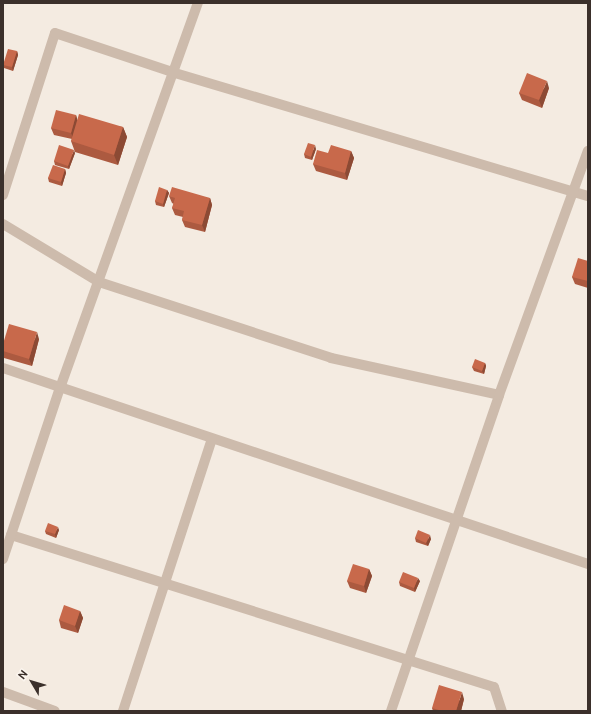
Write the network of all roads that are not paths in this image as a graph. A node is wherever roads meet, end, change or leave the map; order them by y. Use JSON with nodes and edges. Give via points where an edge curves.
{"nodes":[{"id":1,"x":198,"y":3,"type":"edge"},
{"id":2,"x":175,"y":73,"type":"junction"},
{"id":3,"x":588,"y":151,"type":"edge"},
{"id":4,"x":574,"y":192,"type":"junction"},
{"id":5,"x":3,"y":194,"type":"edge"},
{"id":6,"x":588,"y":196,"type":"edge"},
{"id":7,"x":3,"y":224,"type":"edge"},
{"id":8,"x":99,"y":282,"type":"junction"},
{"id":9,"x":3,"y":368,"type":"edge"},
{"id":10,"x":60,"y":388,"type":"junction"},
{"id":11,"x":499,"y":395,"type":"junction"},
{"id":12,"x":212,"y":438,"type":"junction"},
{"id":13,"x":456,"y":520,"type":"junction"},
{"id":14,"x":11,"y":535,"type":"junction"},
{"id":15,"x":3,"y":559,"type":"edge"},
{"id":16,"x":588,"y":564,"type":"edge"},
{"id":17,"x":165,"y":583,"type":"junction"},
{"id":18,"x":409,"y":659,"type":"junction"},
{"id":19,"x":3,"y":692,"type":"edge"},
{"id":20,"x":55,"y":711,"type":"edge"},
{"id":21,"x":123,"y":711,"type":"edge"},
{"id":22,"x":392,"y":711,"type":"edge"},
{"id":23,"x":502,"y":711,"type":"edge"}],
"edges":[{"from":1,"to":2,"type":"street"},
{"from":2,"to":4,"type":"street"},
{"from":2,"to":5,"type":"street","via":[[56,33]]},
{"from":2,"to":8,"type":"street"},
{"from":3,"to":4,"type":"street"},
{"from":4,"to":6,"type":"street"},
{"from":4,"to":11,"type":"street"},
{"from":7,"to":8,"type":"street"},
{"from":8,"to":10,"type":"street"},
{"from":8,"to":11,"type":"street","via":[[331,358]]},
{"from":9,"to":10,"type":"street"},
{"from":10,"to":12,"type":"street"},
{"from":10,"to":14,"type":"street"},
{"from":11,"to":13,"type":"street"},
{"from":12,"to":13,"type":"street"},
{"from":12,"to":17,"type":"street"},
{"from":13,"to":16,"type":"street"},
{"from":13,"to":18,"type":"street"},
{"from":14,"to":15,"type":"street"},
{"from":14,"to":17,"type":"street"},
{"from":17,"to":18,"type":"street"},
{"from":17,"to":21,"type":"street"},
{"from":18,"to":22,"type":"street"},
{"from":18,"to":23,"type":"street","via":[[494,687]]},
{"from":19,"to":20,"type":"street"}]}
